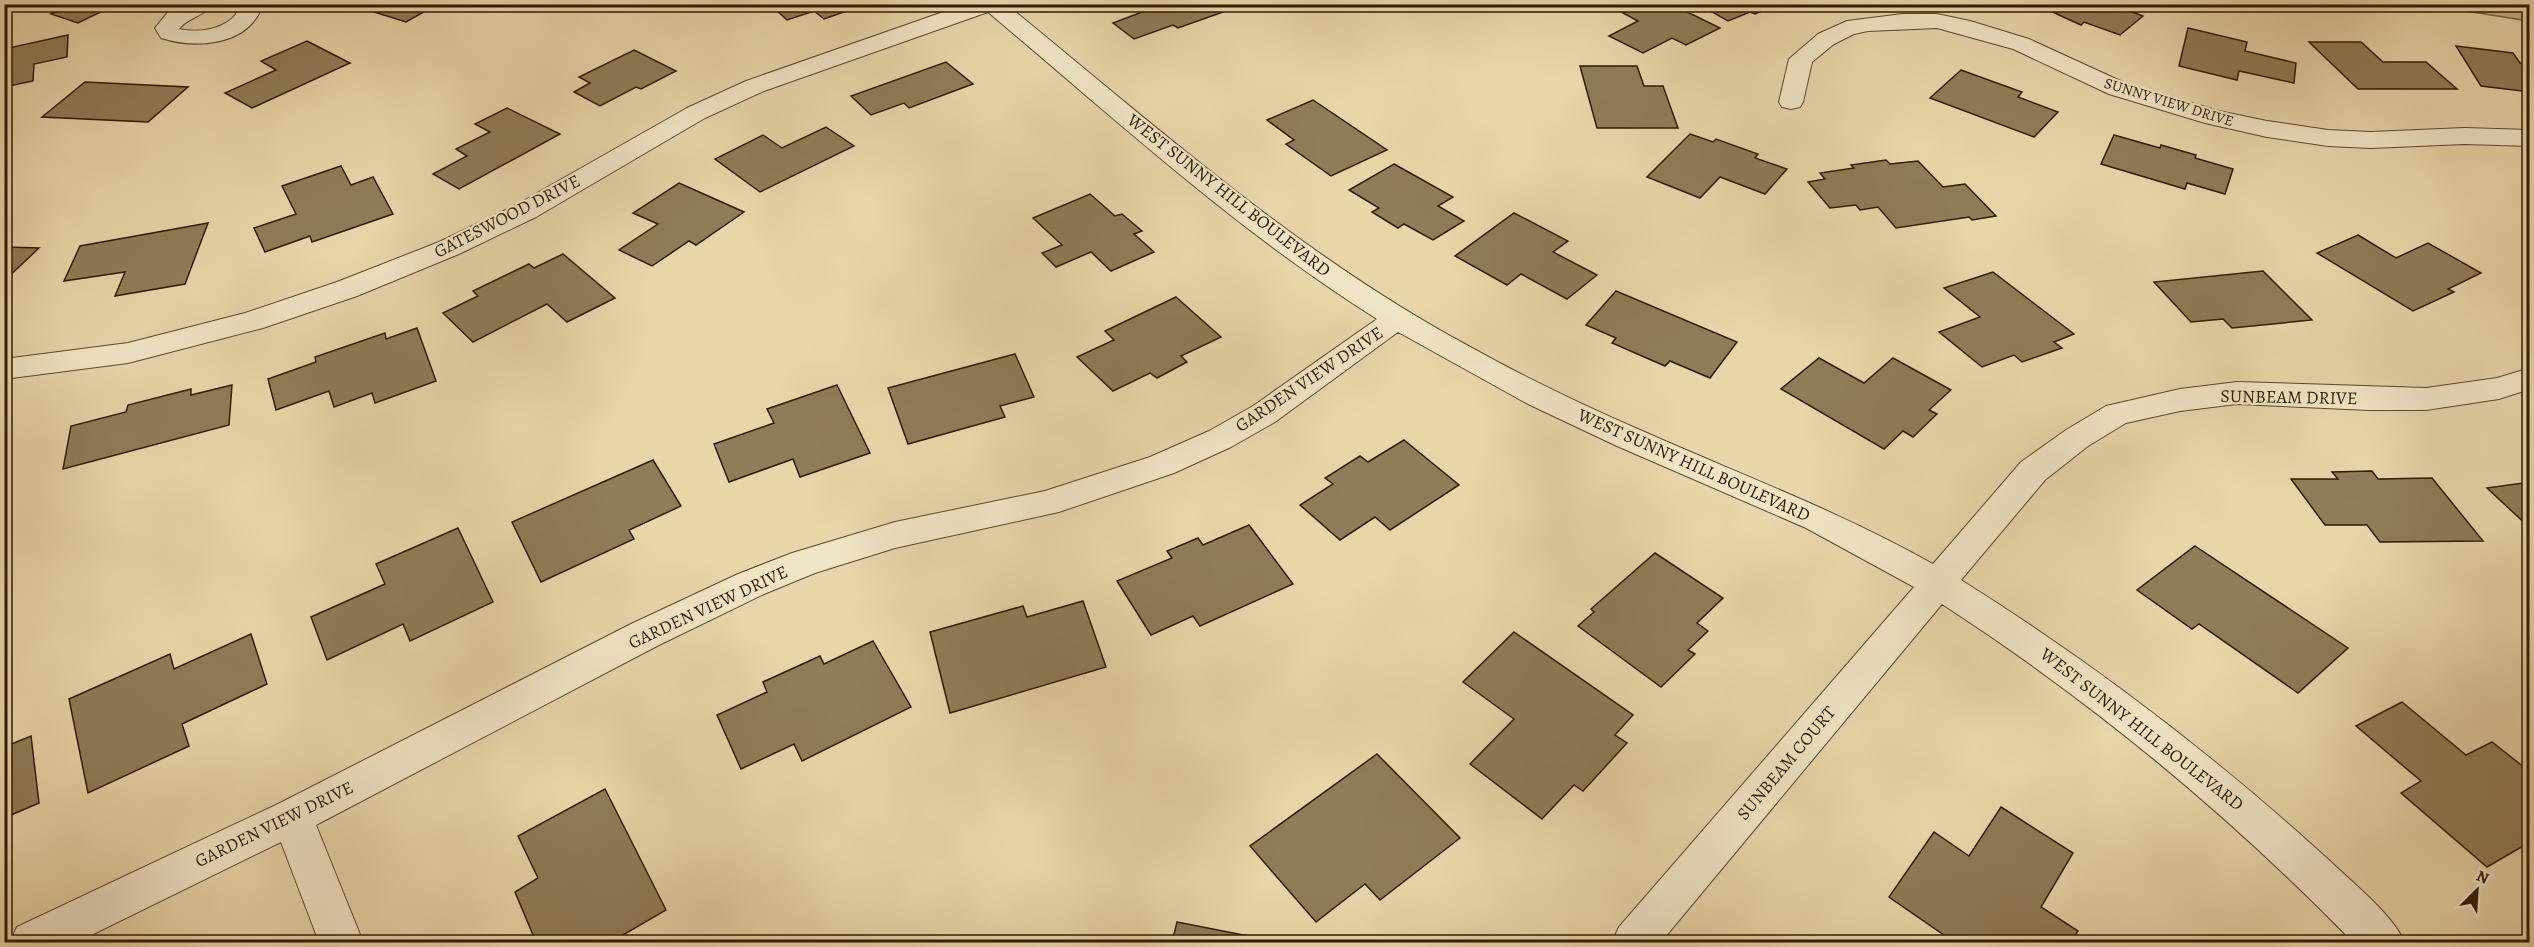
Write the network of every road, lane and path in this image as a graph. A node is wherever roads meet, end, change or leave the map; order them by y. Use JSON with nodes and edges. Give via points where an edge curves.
{"nodes":[{"id":1,"x":203,"y":4,"type":"edge"},
{"id":2,"x":246,"y":4,"type":"edge"},
{"id":3,"x":990,"y":4,"type":"edge"},
{"id":4,"x":1791,"y":102,"type":"dead end"},
{"id":5,"x":2526,"y":142,"type":"edge"},
{"id":6,"x":1397,"y":319,"type":"junction"},
{"id":7,"x":4,"y":369,"type":"edge"},
{"id":8,"x":2529,"y":378,"type":"edge"},
{"id":9,"x":1938,"y":583,"type":"junction"},
{"id":10,"x":292,"y":817,"type":"junction"},
{"id":11,"x":32,"y":942,"type":"edge"},
{"id":12,"x":341,"y":942,"type":"edge"},
{"id":13,"x":1634,"y":942,"type":"edge"},
{"id":14,"x":2382,"y":942,"type":"edge"}],
"edges":[{"from":1,"to":2,"type":"street","via":[[177,16],[167,28],[169,33],[187,38],[225,31],[244,20],[250,9]]},
{"from":3,"to":6,"type":"street","name":"WEST SUNNY HILL BOULEVARD","via":[[1262,226]]},
{"from":3,"to":7,"type":"street","name":"GATESWOOD DRIVE","via":[[755,86],[696,113],[526,211],[449,248],[347,289],[253,321],[128,353]]},
{"from":4,"to":5,"type":"street","name":"SUNNY VIEW DRIVE","via":[[1801,59],[1826,39],[1847,28],[1868,24],[1937,21],[2021,44],[2118,89],[2214,118],[2267,129],[2328,138],[2464,136]]},
{"from":6,"to":9,"type":"street","name":"WEST SUNNY HILL BOULEVARD","via":[[1550,401],[1816,519]]},
{"from":6,"to":10,"type":"street","name":"GARDEN VIEW DRIVE","via":[[1264,414],[1220,439],[1162,465],[1058,500],[895,535],[751,584]]},
{"from":8,"to":9,"type":"street","name":"SUNBEAM DRIVE","via":[[2499,388],[2426,399],[2237,393],[2117,414],[2033,471]]},
{"from":9,"to":13,"type":"street","name":"SUNBEAM COURT"},
{"from":9,"to":14,"type":"street","name":"WEST SUNNY HILL BOULEVARD","via":[[2054,658],[2187,761],[2257,819]]},
{"from":10,"to":11,"type":"street","name":"GARDEN VIEW DRIVE"},
{"from":10,"to":12,"type":"street"}]}
